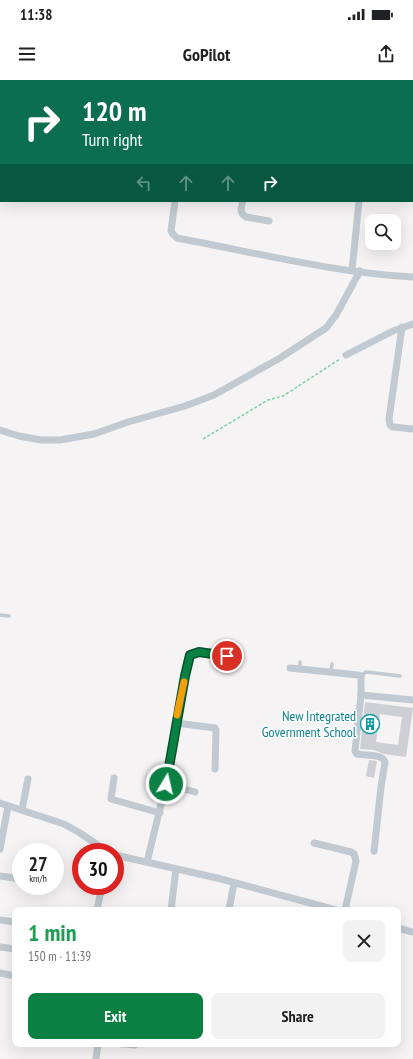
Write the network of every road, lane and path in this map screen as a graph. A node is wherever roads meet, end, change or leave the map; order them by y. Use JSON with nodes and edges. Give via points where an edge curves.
{"nodes":[{"id":1,"x":175,"y":202,"type":"edge"},
{"id":2,"x":243,"y":202,"type":"edge"},
{"id":3,"x":359,"y":202,"type":"edge"},
{"id":4,"x":269,"y":221,"type":"dead end"},
{"id":5,"x":352,"y":270,"type":"junction"},
{"id":6,"x":360,"y":271,"type":"junction"},
{"id":7,"x":413,"y":277,"type":"edge"},
{"id":8,"x":413,"y":324,"type":"edge"},
{"id":9,"x":402,"y":327,"type":"junction"},
{"id":10,"x":346,"y":354,"type":"joint"},
{"id":11,"x":413,"y":429,"type":"edge"},
{"id":12,"x":0,"y":430,"type":"edge"},
{"id":13,"x":203,"y":439,"type":"dead end"},
{"id":14,"x":0,"y":615,"type":"edge"},
{"id":15,"x":9,"y":616,"type":"dead end"},
{"id":16,"x":240,"y":658,"type":"dead end"},
{"id":17,"x":332,"y":664,"type":"dead end"},
{"id":18,"x":290,"y":668,"type":"dead end"},
{"id":19,"x":331,"y":672,"type":"junction"},
{"id":20,"x":400,"y":676,"type":"dead end"},
{"id":21,"x":362,"y":679,"type":"junction"},
{"id":22,"x":361,"y":695,"type":"junction"},
{"id":23,"x":413,"y":700,"type":"edge"},
{"id":24,"x":176,"y":723,"type":"junction"},
{"id":25,"x":215,"y":769,"type":"dead end"},
{"id":26,"x":114,"y":778,"type":"dead end"},
{"id":27,"x":28,"y":779,"type":"dead end"},
{"id":28,"x":166,"y":784,"type":"junction"},
{"id":29,"x":195,"y":792,"type":"dead end"},
{"id":30,"x":0,"y":803,"type":"edge"},
{"id":31,"x":8,"y":806,"type":"junction"},
{"id":32,"x":22,"y":810,"type":"junction"},
{"id":33,"x":160,"y":813,"type":"junction"},
{"id":34,"x":95,"y":843,"type":"edge"},
{"id":35,"x":314,"y":843,"type":"dead end"},
{"id":36,"x":0,"y":849,"type":"edge"},
{"id":37,"x":374,"y":851,"type":"dead end"},
{"id":38,"x":124,"y":857,"type":"edge"},
{"id":39,"x":147,"y":862,"type":"junction"},
{"id":40,"x":176,"y":869,"type":"junction"},
{"id":41,"x":0,"y":876,"type":"edge"},
{"id":42,"x":12,"y":878,"type":"edge"},
{"id":43,"x":234,"y":883,"type":"junction"},
{"id":44,"x":100,"y":895,"type":"edge"},
{"id":45,"x":98,"y":907,"type":"edge"},
{"id":46,"x":171,"y":907,"type":"edge"},
{"id":47,"x":230,"y":907,"type":"edge"},
{"id":48,"x":325,"y":907,"type":"edge"},
{"id":49,"x":346,"y":907,"type":"edge"},
{"id":50,"x":0,"y":920,"type":"edge"},
{"id":51,"x":12,"y":922,"type":"edge"},
{"id":52,"x":401,"y":929,"type":"edge"},
{"id":53,"x":413,"y":932,"type":"edge"},
{"id":54,"x":0,"y":947,"type":"edge"},
{"id":55,"x":12,"y":949,"type":"edge"},
{"id":56,"x":0,"y":973,"type":"edge"},
{"id":57,"x":12,"y":975,"type":"edge"},
{"id":58,"x":98,"y":1047,"type":"edge"},
{"id":59,"x":96,"y":1059,"type":"edge"}],
"edges":[{"from":1,"to":5,"type":"street","via":[[171,231],[177,238]]},
{"from":2,"to":4,"type":"street","via":[[243,215]]},
{"from":3,"to":5,"type":"street"},
{"from":5,"to":6,"type":"street"},
{"from":6,"to":7,"type":"street"},
{"from":6,"to":12,"type":"street","via":[[326,328],[280,358],[214,395],[94,434],[60,440],[41,440]]},
{"from":8,"to":9,"type":"street"},
{"from":9,"to":10,"type":"street"},
{"from":9,"to":11,"type":"street","via":[[389,419],[390,425]]},
{"from":10,"to":13,"type":"path","via":[[283,396],[268,400]]},
{"from":14,"to":15,"type":"lane"},
{"from":16,"to":24,"type":"street","via":[[199,652],[190,655]]},
{"from":17,"to":19,"type":"lane"},
{"from":18,"to":19,"type":"street","via":[[300,666]]},
{"from":19,"to":21,"type":"street","via":[[358,675]]},
{"from":20,"to":21,"type":"lane","via":[[366,672]]},
{"from":21,"to":22,"type":"street"},
{"from":22,"to":23,"type":"street"},
{"from":22,"to":37,"type":"street","via":[[356,751],[358,754],[380,756],[385,762],[379,774]]},
{"from":24,"to":25,"type":"street","via":[[215,728]]},
{"from":24,"to":28,"type":"street"},
{"from":26,"to":33,"type":"street","via":[[111,800]]},
{"from":27,"to":32,"type":"street"},
{"from":28,"to":29,"type":"street"},
{"from":28,"to":33,"type":"street"},
{"from":30,"to":31,"type":"street"},
{"from":31,"to":32,"type":"street"},
{"from":31,"to":36,"type":"street"},
{"from":32,"to":34,"type":"street","via":[[64,824]]},
{"from":33,"to":39,"type":"street"},
{"from":35,"to":49,"type":"street","via":[[351,852],[356,857]]},
{"from":38,"to":39,"type":"street"},
{"from":39,"to":40,"type":"street"},
{"from":40,"to":43,"type":"street"},
{"from":40,"to":46,"type":"street"},
{"from":41,"to":42,"type":"street"},
{"from":43,"to":47,"type":"street"},
{"from":43,"to":48,"type":"street"},
{"from":44,"to":45,"type":"street"},
{"from":50,"to":51,"type":"street"},
{"from":52,"to":53,"type":"street"},
{"from":54,"to":55,"type":"street"},
{"from":56,"to":57,"type":"street"},
{"from":58,"to":59,"type":"street"}]}
